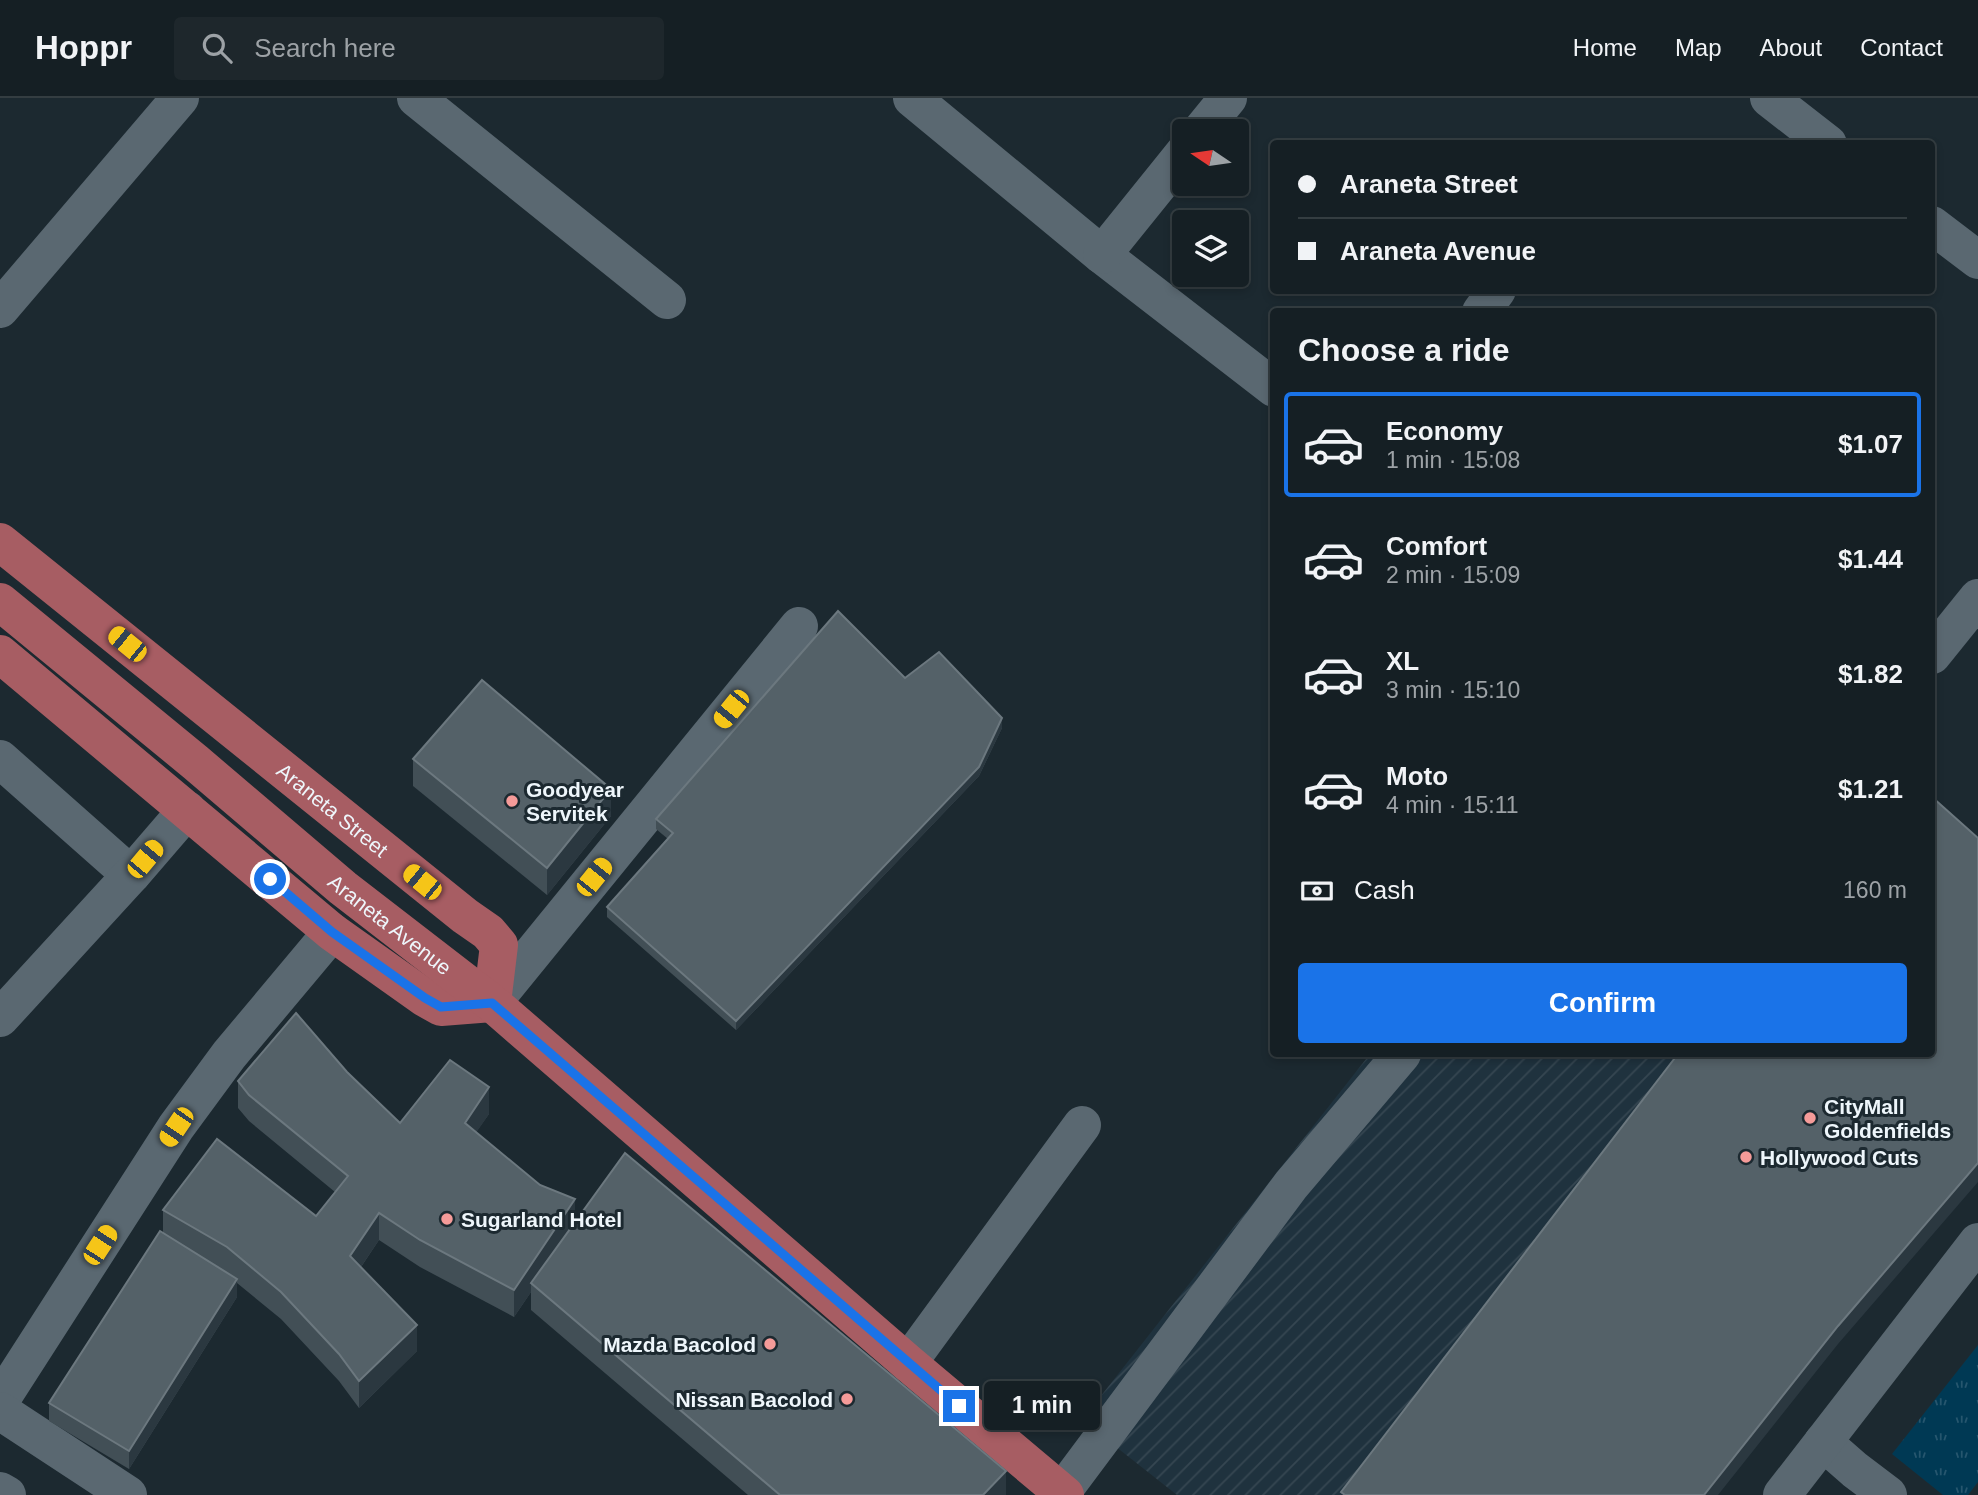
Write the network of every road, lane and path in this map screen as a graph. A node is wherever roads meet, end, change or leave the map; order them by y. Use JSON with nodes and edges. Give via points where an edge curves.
{"nodes":[{"id":1,"x":180,"y":98,"type":"edge"},
{"id":2,"x":416,"y":98,"type":"edge"},
{"id":3,"x":912,"y":98,"type":"edge"},
{"id":4,"x":1228,"y":98,"type":"edge"},
{"id":5,"x":1769,"y":98,"type":"edge"},
{"id":6,"x":1211,"y":119,"type":"edge"},
{"id":7,"x":1823,"y":140,"type":"edge"},
{"id":8,"x":1172,"y":168,"type":"edge"},
{"id":9,"x":1935,"y":227,"type":"edge"},
{"id":10,"x":1102,"y":255,"type":"junction"},
{"id":11,"x":1978,"y":260,"type":"edge"},
{"id":12,"x":667,"y":300,"type":"dead end"},
{"id":13,"x":0,"y":309,"type":"edge"},
{"id":14,"x":1270,"y":385,"type":"edge"},
{"id":15,"x":0,"y":542,"type":"edge"},
{"id":16,"x":1978,"y":598,"type":"edge"},
{"id":17,"x":0,"y":602,"type":"edge"},
{"id":18,"x":799,"y":626,"type":"dead end"},
{"id":19,"x":1935,"y":651,"type":"edge"},
{"id":20,"x":0,"y":654,"type":"edge"},
{"id":21,"x":0,"y":759,"type":"edge"},
{"id":22,"x":187,"y":810,"type":"junction"},
{"id":23,"x":131,"y":876,"type":"junction"},
{"id":24,"x":332,"y":932,"type":"junction"},
{"id":25,"x":492,"y":1003,"type":"junction"},
{"id":26,"x":0,"y":1018,"type":"edge"},
{"id":27,"x":1399,"y":1057,"type":"edge"},
{"id":28,"x":1082,"y":1125,"type":"dead end"},
{"id":29,"x":1978,"y":1242,"type":"edge"},
{"id":30,"x":908,"y":1363,"type":"junction"},
{"id":31,"x":0,"y":1401,"type":"edge"},
{"id":32,"x":0,"y":1411,"type":"edge"},
{"id":33,"x":1823,"y":1442,"type":"junction"},
{"id":34,"x":0,"y":1491,"type":"edge"},
{"id":35,"x":1064,"y":1494,"type":"edge"},
{"id":36,"x":7,"y":1495,"type":"edge"},
{"id":37,"x":128,"y":1495,"type":"edge"},
{"id":38,"x":1782,"y":1495,"type":"edge"},
{"id":39,"x":1888,"y":1495,"type":"edge"}],
"edges":[{"from":1,"to":13,"type":"street"},
{"from":2,"to":12,"type":"street"},
{"from":3,"to":10,"type":"street"},
{"from":4,"to":6,"type":"street"},
{"from":5,"to":7,"type":"street"},
{"from":8,"to":10,"type":"street"},
{"from":9,"to":11,"type":"street"},
{"from":10,"to":14,"type":"street"},
{"from":15,"to":25,"type":"main road","name":"Araneta Street","via":[[488,932],[499,945]]},
{"from":16,"to":19,"type":"street"},
{"from":17,"to":25,"type":"main road","name":"Araneta Avenue","via":[[343,888]]},
{"from":18,"to":25,"type":"street"},
{"from":20,"to":22,"type":"main road"},
{"from":21,"to":23,"type":"street"},
{"from":22,"to":23,"type":"street"},
{"from":22,"to":24,"type":"main road"},
{"from":23,"to":26,"type":"street"},
{"from":24,"to":25,"type":"main road","via":[[441,1007]]},
{"from":24,"to":31,"type":"street","via":[[229,1055],[176,1127]]},
{"from":25,"to":30,"type":"main road","name":"Araneta Avenue"},
{"from":27,"to":35,"type":"street","via":[[1291,1185]]},
{"from":28,"to":30,"type":"street"},
{"from":29,"to":33,"type":"street"},
{"from":30,"to":35,"type":"main road","name":"Araneta Avenue"},
{"from":32,"to":37,"type":"street"},
{"from":33,"to":38,"type":"street"},
{"from":33,"to":39,"type":"street"},
{"from":34,"to":36,"type":"street"}]}
